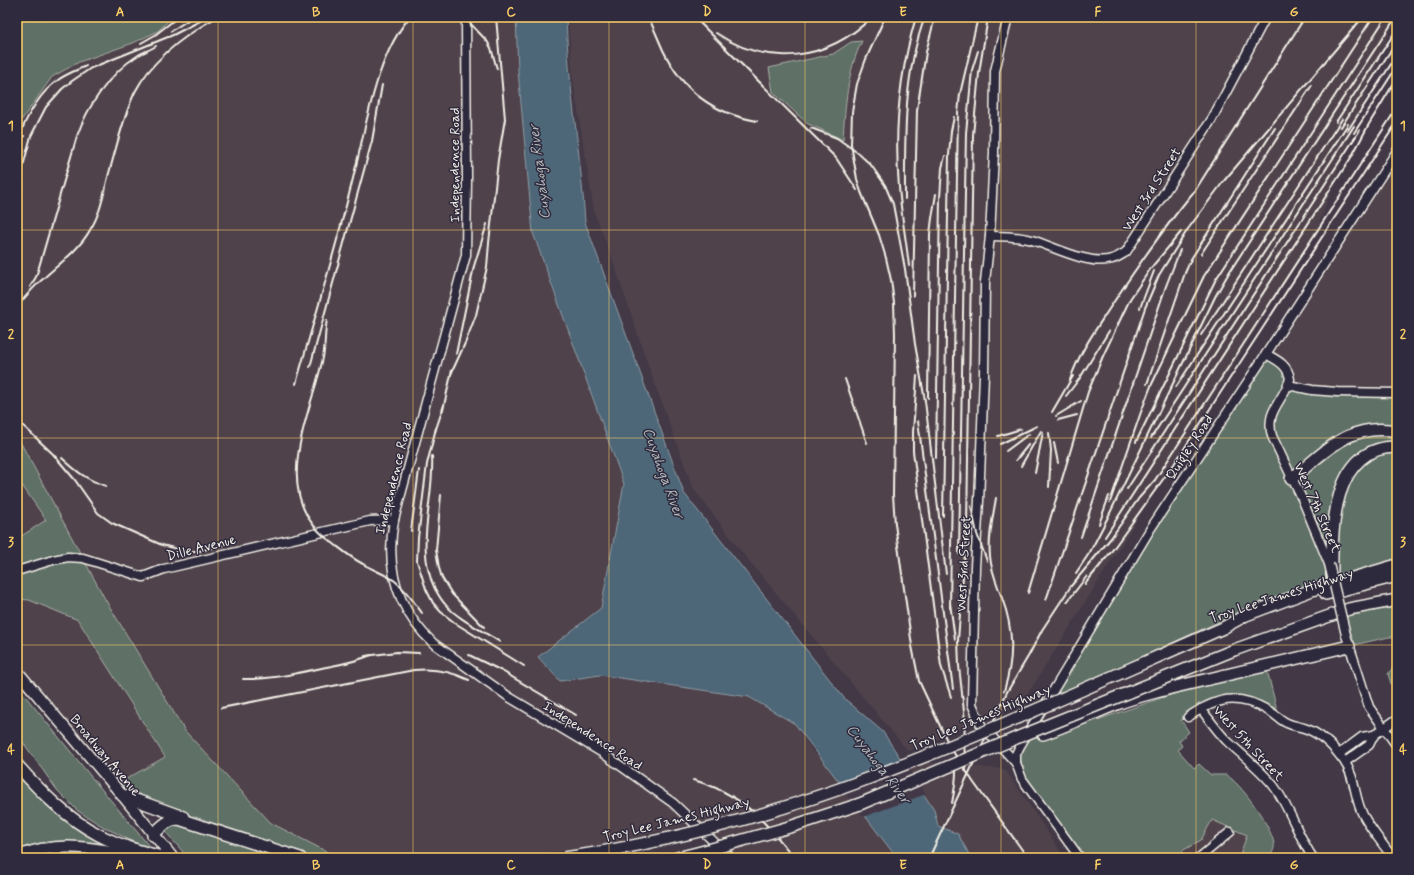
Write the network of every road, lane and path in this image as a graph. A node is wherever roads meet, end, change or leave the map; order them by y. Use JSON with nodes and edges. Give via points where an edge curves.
{"nodes":[{"id":1,"x":466,"y":17,"type":"edge"},
{"id":2,"x":1008,"y":17,"type":"edge"},
{"id":3,"x":1266,"y":17,"type":"edge"},
{"id":4,"x":1397,"y":151,"type":"edge"},
{"id":5,"x":990,"y":236,"type":"junction"},
{"id":6,"x":1266,"y":354,"type":"junction"},
{"id":7,"x":1288,"y":385,"type":"junction"},
{"id":8,"x":1397,"y":394,"type":"edge"},
{"id":9,"x":1397,"y":431,"type":"edge"},
{"id":10,"x":1397,"y":447,"type":"edge"},
{"id":11,"x":1291,"y":480,"type":"junction"},
{"id":12,"x":394,"y":520,"type":"junction"},
{"id":13,"x":1330,"y":564,"type":"junction"},
{"id":14,"x":1397,"y":565,"type":"edge"},
{"id":15,"x":17,"y":571,"type":"edge"},
{"id":16,"x":1397,"y":576,"type":"edge"},
{"id":17,"x":1332,"y":577,"type":"joint"},
{"id":18,"x":1397,"y":600,"type":"edge"},
{"id":19,"x":1223,"y":628,"type":"junction"},
{"id":20,"x":1348,"y":640,"type":"junction"},
{"id":21,"x":17,"y":671,"type":"edge"},
{"id":22,"x":1200,"y":709,"type":"junction"},
{"id":23,"x":1188,"y":718,"type":"dead end"},
{"id":24,"x":1397,"y":719,"type":"edge"},
{"id":25,"x":1384,"y":728,"type":"junction"},
{"id":26,"x":1374,"y":735,"type":"junction"},
{"id":27,"x":1021,"y":736,"type":"junction"},
{"id":28,"x":1397,"y":746,"type":"edge"},
{"id":29,"x":1339,"y":754,"type":"junction"},
{"id":30,"x":1345,"y":762,"type":"junction"},
{"id":31,"x":1016,"y":763,"type":"junction"},
{"id":32,"x":17,"y":765,"type":"edge"},
{"id":33,"x":122,"y":795,"type":"junction"},
{"id":34,"x":209,"y":828,"type":"junction"},
{"id":35,"x":1230,"y":832,"type":"dead end"},
{"id":36,"x":156,"y":838,"type":"junction"},
{"id":37,"x":17,"y":857,"type":"edge"},
{"id":38,"x":140,"y":858,"type":"edge"},
{"id":39,"x":166,"y":858,"type":"edge"},
{"id":40,"x":173,"y":858,"type":"edge"},
{"id":41,"x":300,"y":858,"type":"edge"},
{"id":42,"x":565,"y":858,"type":"edge"},
{"id":43,"x":677,"y":858,"type":"edge"},
{"id":44,"x":731,"y":858,"type":"edge"},
{"id":45,"x":1080,"y":858,"type":"edge"},
{"id":46,"x":1199,"y":858,"type":"edge"},
{"id":47,"x":1313,"y":858,"type":"edge"},
{"id":48,"x":1393,"y":858,"type":"edge"}],
"edges":[{"from":1,"to":12,"type":"street","name":"Independence Road","via":[[466,255]]},
{"from":2,"to":5,"type":"street","name":"West 3rd Street","via":[[995,71]]},
{"from":3,"to":5,"type":"street","name":"West 3rd Street","via":[[1212,118],[1126,252],[1111,260],[1097,260],[1080,258],[1031,240]]},
{"from":4,"to":6,"type":"street","name":"Quigley Road"},
{"from":5,"to":31,"type":"street","name":"West 3rd Street","via":[[985,282],[972,704],[981,725]]},
{"from":6,"to":7,"type":"street","via":[[1285,367],[1290,379]]},
{"from":6,"to":31,"type":"street","name":"Quigley Road","via":[[1151,528],[1020,746],[1016,754]]},
{"from":7,"to":8,"type":"street","via":[[1312,390]]},
{"from":7,"to":11,"type":"street","name":"West 7th Street","via":[[1273,412],[1270,426]]},
{"from":9,"to":11,"type":"highway","via":[[1375,429],[1354,433],[1333,445]]},
{"from":10,"to":13,"type":"highway","via":[[1385,448],[1366,455],[1350,470],[1340,492],[1335,514]]},
{"from":11,"to":13,"type":"street","name":"West 7th Street"},
{"from":12,"to":15,"type":"street","name":"Dille Avenue","via":[[370,521],[164,569],[143,577],[83,558],[68,557]]},
{"from":12,"to":44,"type":"street","name":"Independence Road","via":[[390,553],[394,576],[410,616],[424,634],[509,697],[601,752],[673,803]]},
{"from":13,"to":17,"type":"highway","bridge":true},
{"from":14,"to":19,"type":"highway","via":[[1312,590],[1246,615]]},
{"from":16,"to":19,"type":"highway","name":"Troy Lee James Highway","via":[[1320,595]]},
{"from":17,"to":20,"type":"street","bridge":true},
{"from":18,"to":27,"type":"highway","bridge":true,"via":[[1349,609],[1234,650]]},
{"from":19,"to":42,"type":"highway","name":"Troy Lee James Highway","bridge":true,"via":[[1053,703],[863,780],[716,826],[608,851]]},
{"from":20,"to":25,"type":"street","via":[[1369,707]]},
{"from":20,"to":27,"type":"highway","bridge":true,"via":[[1242,672],[1142,696],[1042,734]]},
{"from":21,"to":33,"type":"main road","name":"Broadway Avenue"},
{"from":22,"to":23,"type":"street"},
{"from":22,"to":29,"type":"street","via":[[1212,702],[1225,700],[1253,702],[1286,722],[1317,734]]},
{"from":22,"to":47,"type":"street","name":"West 5th Street","via":[[1225,739],[1273,786]]},
{"from":24,"to":25,"type":"street"},
{"from":25,"to":26,"type":"street"},
{"from":25,"to":28,"type":"street"},
{"from":26,"to":29,"type":"street","via":[[1362,737]]},
{"from":26,"to":30,"type":"street","via":[[1369,745]]},
{"from":27,"to":43,"type":"highway","bridge":true,"via":[[860,804],[734,844]]},
{"from":29,"to":30,"type":"street"},
{"from":30,"to":48,"type":"street","via":[[1352,775],[1363,815]]},
{"from":31,"to":45,"type":"street","name":"West 3rd Street","via":[[1022,779]]},
{"from":32,"to":39,"type":"highway","via":[[52,802],[100,836]]},
{"from":33,"to":34,"type":"highway"},
{"from":33,"to":36,"type":"main road","name":"Broadway Avenue"},
{"from":34,"to":36,"type":"highway","via":[[173,819],[165,824]]},
{"from":34,"to":41,"type":"highway"},
{"from":35,"to":46,"type":"street"},
{"from":36,"to":40,"type":"main road","name":"Broadway Avenue"},
{"from":37,"to":38,"type":"highway","via":[[39,850],[67,846]]}]}
